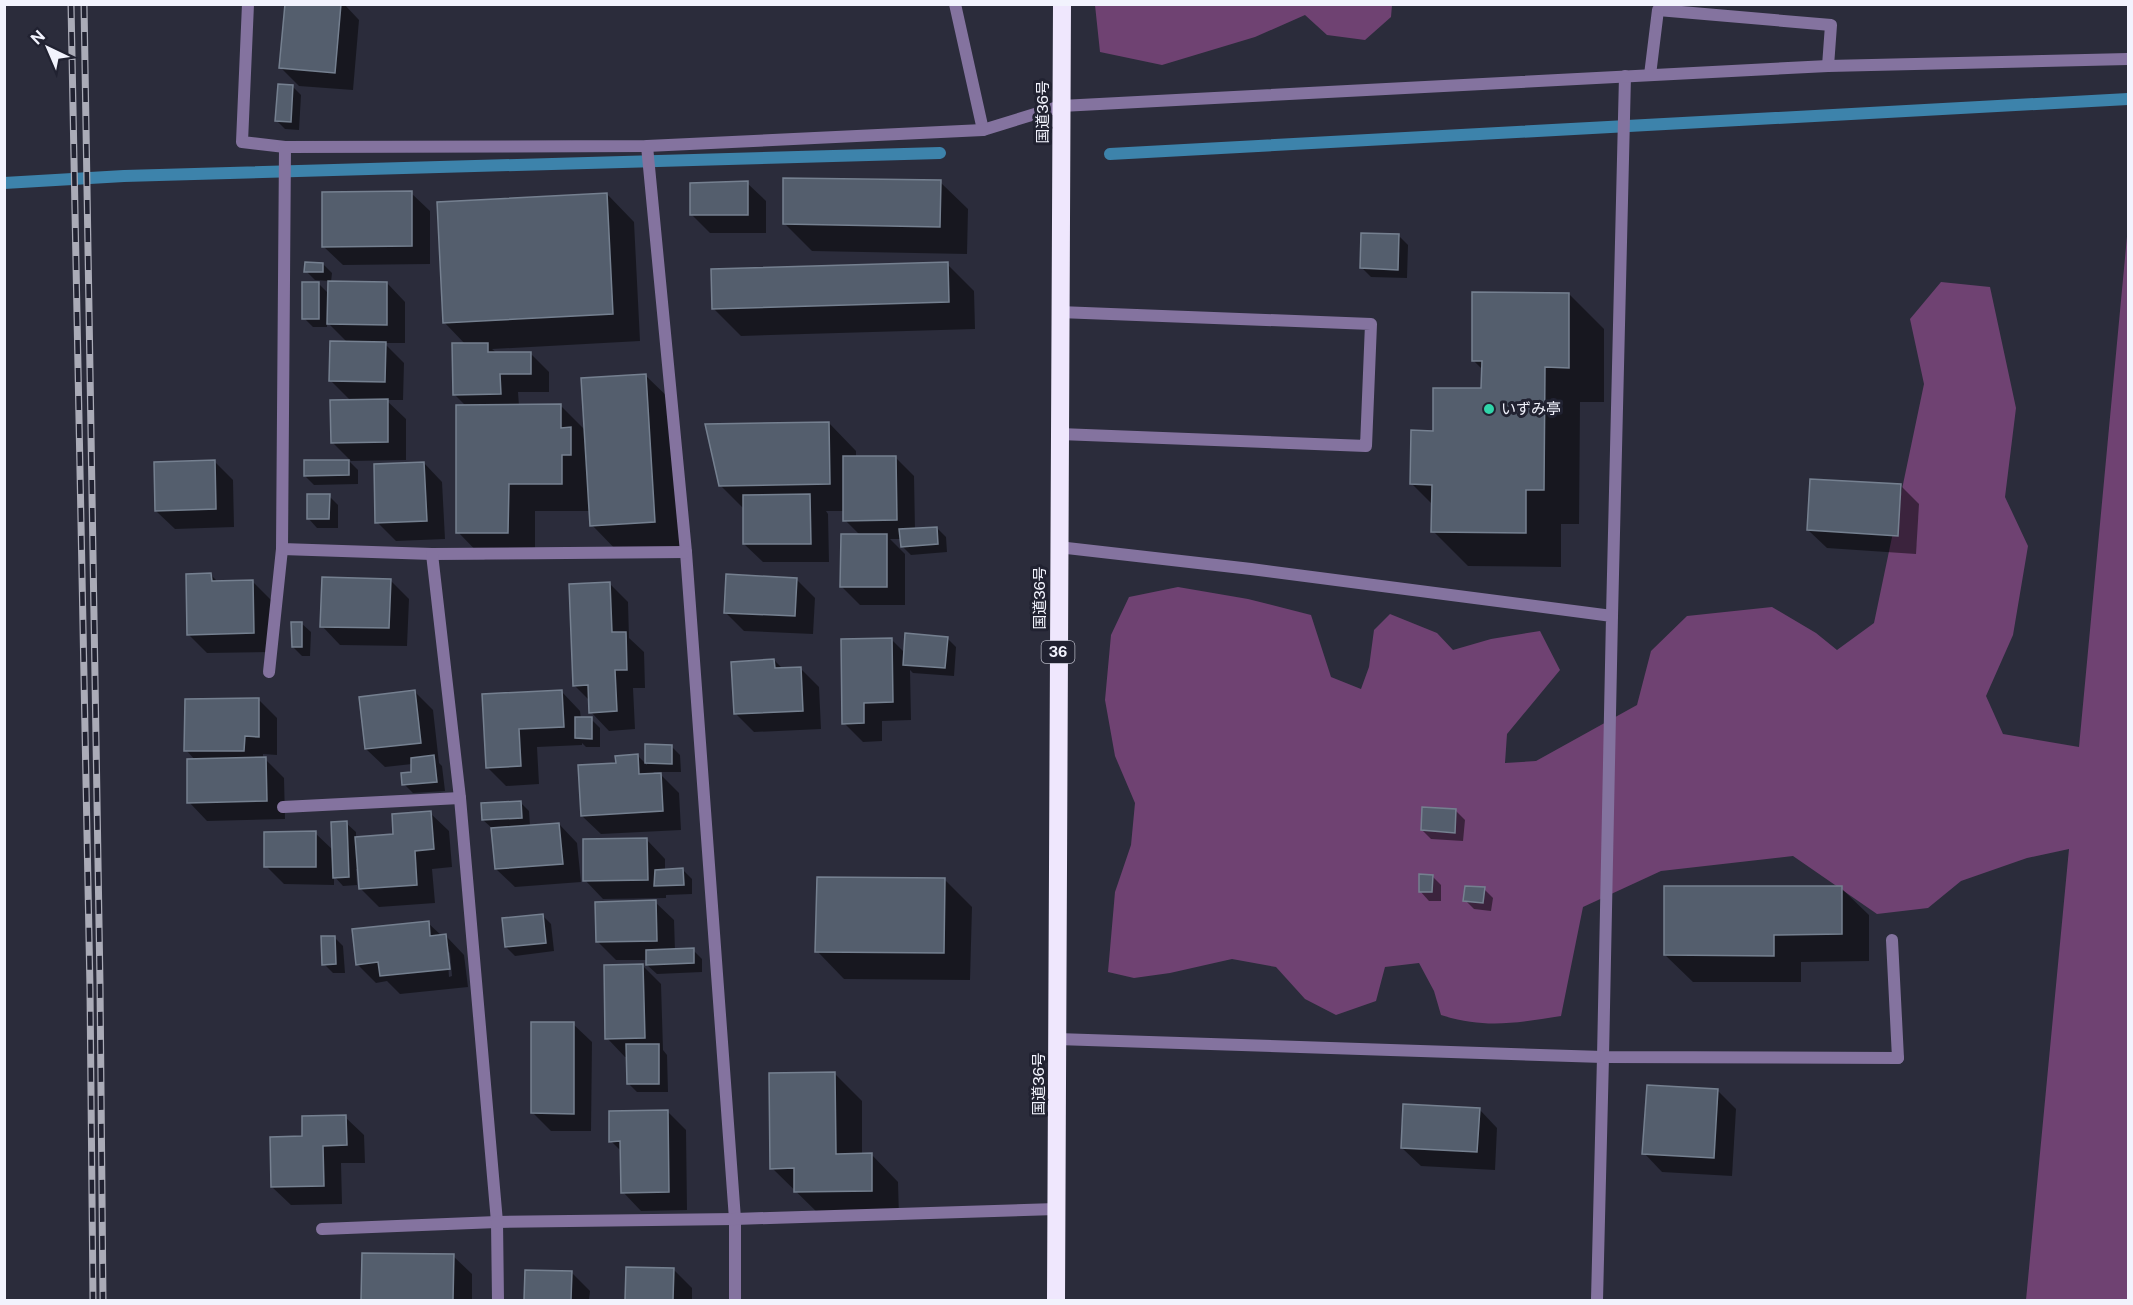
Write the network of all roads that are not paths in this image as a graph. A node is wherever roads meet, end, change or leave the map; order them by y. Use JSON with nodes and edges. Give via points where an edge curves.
{"nodes":[{"id":1,"x":248,"y":4,"type":"edge"},
{"id":2,"x":955,"y":4,"type":"edge"},
{"id":3,"x":1062,"y":4,"type":"edge"},
{"id":4,"x":2128,"y":59,"type":"edge"},
{"id":5,"x":1828,"y":66,"type":"junction"},
{"id":6,"x":1650,"y":75,"type":"junction"},
{"id":7,"x":1625,"y":76,"type":"junction"},
{"id":8,"x":1061,"y":106,"type":"junction"},
{"id":9,"x":983,"y":130,"type":"junction"},
{"id":10,"x":647,"y":146,"type":"junction"},
{"id":11,"x":285,"y":147,"type":"junction"},
{"id":12,"x":1059,"y":312,"type":"junction"},
{"id":13,"x":1060,"y":434,"type":"junction"},
{"id":14,"x":1058,"y":547,"type":"junction"},
{"id":15,"x":282,"y":549,"type":"junction"},
{"id":16,"x":686,"y":552,"type":"junction"},
{"id":17,"x":432,"y":554,"type":"junction"},
{"id":18,"x":1612,"y":616,"type":"junction"},
{"id":19,"x":269,"y":672,"type":"dead end"},
{"id":20,"x":460,"y":798,"type":"junction"},
{"id":21,"x":283,"y":807,"type":"dead end"},
{"id":22,"x":1892,"y":940,"type":"dead end"},
{"id":23,"x":1057,"y":1039,"type":"junction"},
{"id":24,"x":1603,"y":1057,"type":"junction"},
{"id":25,"x":1056,"y":1209,"type":"junction"},
{"id":26,"x":735,"y":1219,"type":"junction"},
{"id":27,"x":497,"y":1222,"type":"junction"},
{"id":28,"x":322,"y":1229,"type":"dead end"},
{"id":29,"x":498,"y":1300,"type":"edge"},
{"id":30,"x":735,"y":1300,"type":"edge"},
{"id":31,"x":1056,"y":1300,"type":"edge"},
{"id":32,"x":1598,"y":1300,"type":"edge"}],
"edges":[{"from":1,"to":11,"type":"street","via":[[242,142]]},
{"from":2,"to":9,"type":"street"},
{"from":3,"to":8,"type":"highway","name":"国道36号","number":"36"},
{"from":4,"to":5,"type":"street"},
{"from":5,"to":6,"type":"street"},
{"from":5,"to":6,"type":"street","via":[[1831,25],[1658,10]]},
{"from":6,"to":7,"type":"street"},
{"from":7,"to":8,"type":"street"},
{"from":7,"to":18,"type":"street"},
{"from":8,"to":9,"type":"street"},
{"from":8,"to":12,"type":"highway","name":"国道36号","number":"36"},
{"from":9,"to":10,"type":"street"},
{"from":10,"to":11,"type":"street"},
{"from":10,"to":16,"type":"street"},
{"from":11,"to":15,"type":"street"},
{"from":12,"to":13,"type":"highway","name":"国道36号","number":"36"},
{"from":12,"to":13,"type":"street","via":[[1371,324],[1366,446]]},
{"from":13,"to":14,"type":"highway","name":"国道36号","number":"36"},
{"from":14,"to":18,"type":"street"},
{"from":14,"to":23,"type":"highway","name":"国道36号","number":"36"},
{"from":15,"to":17,"type":"street"},
{"from":15,"to":19,"type":"street"},
{"from":16,"to":17,"type":"street"},
{"from":16,"to":26,"type":"street"},
{"from":17,"to":20,"type":"street"},
{"from":18,"to":24,"type":"street"},
{"from":20,"to":21,"type":"street"},
{"from":20,"to":27,"type":"street"},
{"from":22,"to":24,"type":"street","via":[[1898,1059]]},
{"from":23,"to":24,"type":"street"},
{"from":23,"to":25,"type":"highway","name":"国道36号","number":"36"},
{"from":24,"to":32,"type":"street"},
{"from":25,"to":26,"type":"street"},
{"from":25,"to":31,"type":"highway","name":"国道36号","number":"36"},
{"from":26,"to":27,"type":"street"},
{"from":26,"to":30,"type":"street"},
{"from":27,"to":28,"type":"street"},
{"from":27,"to":29,"type":"street"}]}
